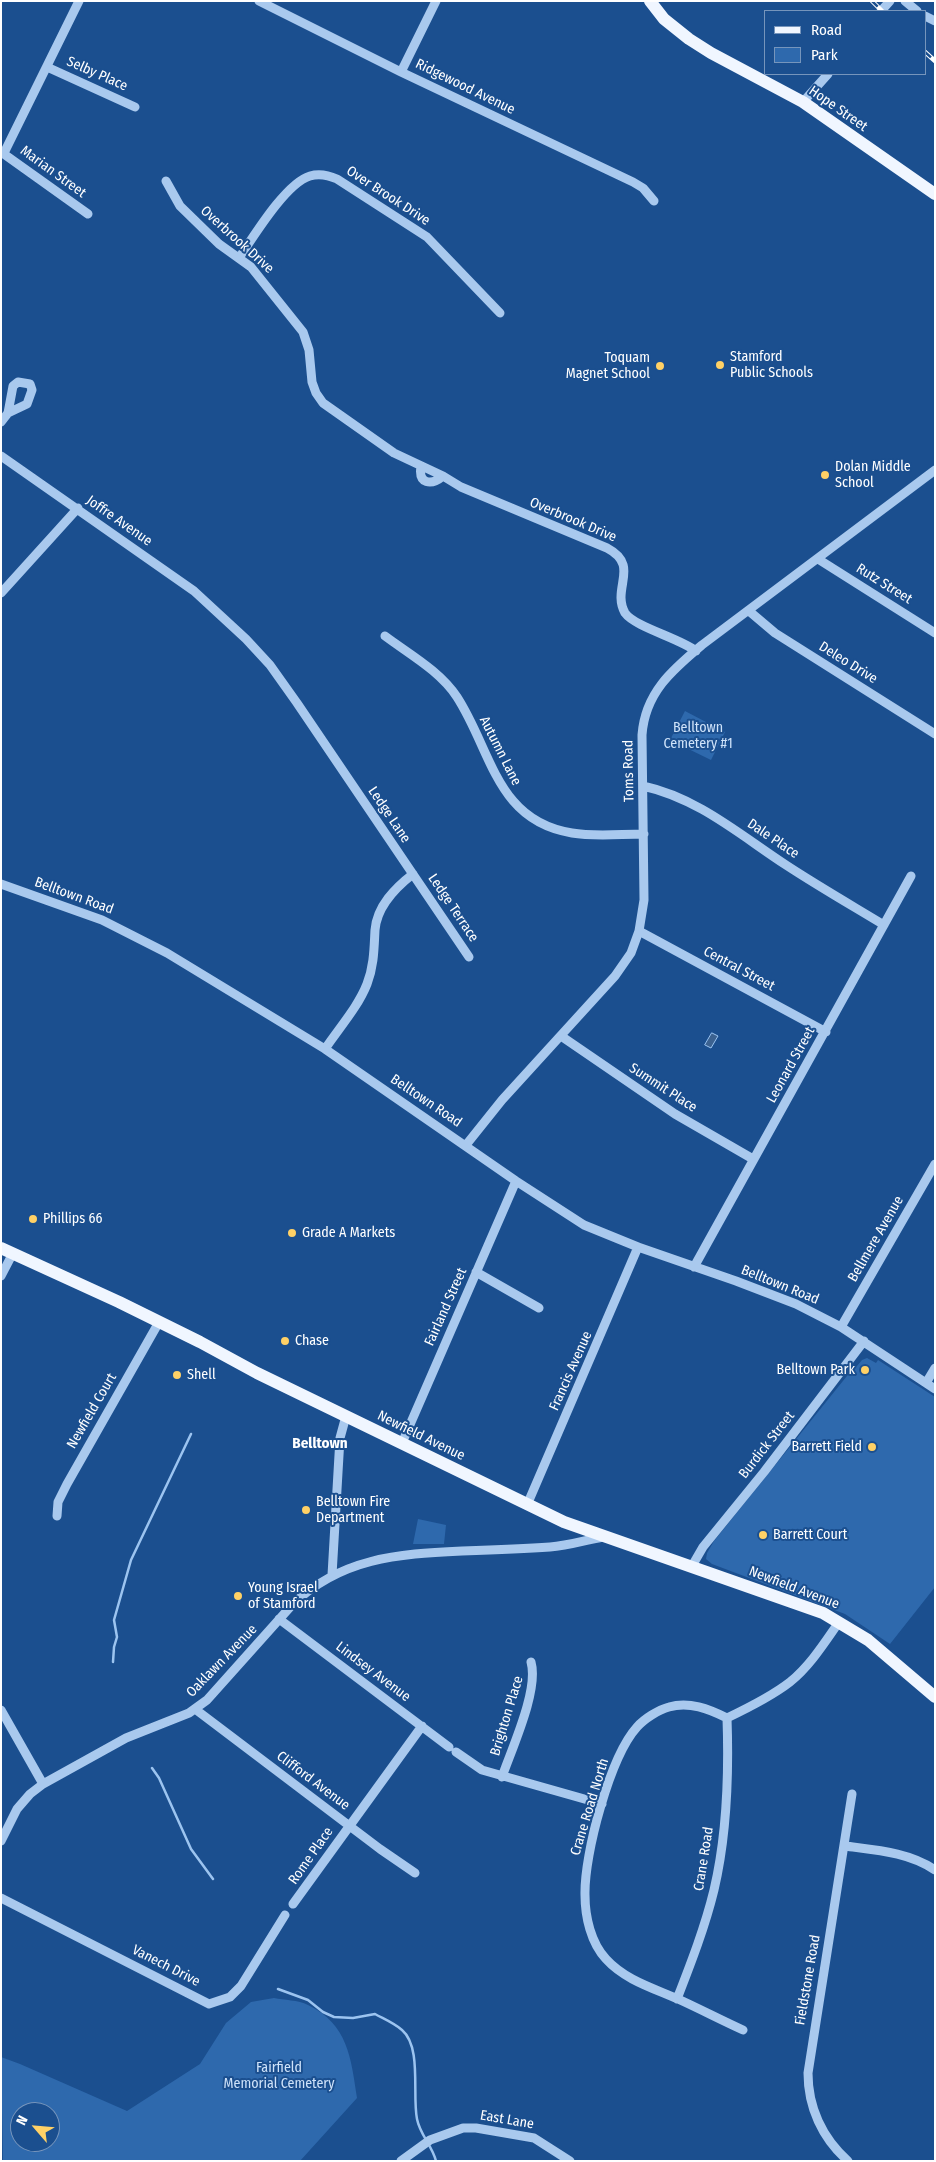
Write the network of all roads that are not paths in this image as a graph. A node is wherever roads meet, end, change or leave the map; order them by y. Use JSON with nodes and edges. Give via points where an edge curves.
{"nodes":[{"id":1,"x":79,"y":1,"type":"edge"},
{"id":2,"x":259,"y":1,"type":"edge"},
{"id":3,"x":436,"y":1,"type":"edge"},
{"id":4,"x":650,"y":1,"type":"edge"},
{"id":5,"x":905,"y":1,"type":"edge"},
{"id":6,"x":917,"y":10,"type":"edge"},
{"id":7,"x":48,"y":67,"type":"junction"},
{"id":8,"x":401,"y":72,"type":"junction"},
{"id":9,"x":827,"y":75,"type":"edge"},
{"id":10,"x":803,"y":102,"type":"junction"},
{"id":11,"x":135,"y":107,"type":"dead end"},
{"id":12,"x":3,"y":153,"type":"edge"},
{"id":13,"x":166,"y":182,"type":"dead end"},
{"id":14,"x":935,"y":194,"type":"edge"},
{"id":15,"x":654,"y":201,"type":"dead end"},
{"id":16,"x":88,"y":214,"type":"dead end"},
{"id":17,"x":239,"y":258,"type":"junction"},
{"id":18,"x":500,"y":313,"type":"dead end"},
{"id":19,"x":8,"y":413,"type":"dead end"},
{"id":20,"x":1,"y":422,"type":"edge"},
{"id":21,"x":1,"y":456,"type":"edge"},
{"id":22,"x":935,"y":470,"type":"edge"},
{"id":23,"x":78,"y":508,"type":"junction"},
{"id":24,"x":818,"y":559,"type":"junction"},
{"id":25,"x":1,"y":593,"type":"edge"},
{"id":26,"x":749,"y":611,"type":"junction"},
{"id":27,"x":217,"y":613,"type":"joint"},
{"id":28,"x":935,"y":633,"type":"edge"},
{"id":29,"x":385,"y":636,"type":"dead end"},
{"id":30,"x":696,"y":651,"type":"junction"},
{"id":31,"x":935,"y":734,"type":"edge"},
{"id":32,"x":643,"y":786,"type":"junction"},
{"id":33,"x":644,"y":834,"type":"junction"},
{"id":34,"x":413,"y":874,"type":"junction"},
{"id":35,"x":911,"y":876,"type":"dead end"},
{"id":36,"x":1,"y":884,"type":"edge"},
{"id":37,"x":884,"y":925,"type":"junction"},
{"id":38,"x":639,"y":931,"type":"junction"},
{"id":39,"x":469,"y":957,"type":"dead end"},
{"id":40,"x":826,"y":1032,"type":"junction"},
{"id":41,"x":561,"y":1036,"type":"junction"},
{"id":42,"x":325,"y":1049,"type":"junction"},
{"id":43,"x":466,"y":1145,"type":"junction"},
{"id":44,"x":754,"y":1159,"type":"junction"},
{"id":45,"x":935,"y":1164,"type":"edge"},
{"id":46,"x":516,"y":1181,"type":"junction"},
{"id":47,"x":638,"y":1247,"type":"junction"},
{"id":48,"x":7,"y":1251,"type":"edge"},
{"id":49,"x":694,"y":1267,"type":"junction"},
{"id":50,"x":476,"y":1272,"type":"junction"},
{"id":51,"x":1,"y":1276,"type":"edge"},
{"id":52,"x":539,"y":1308,"type":"dead end"},
{"id":53,"x":159,"y":1322,"type":"junction"},
{"id":54,"x":841,"y":1327,"type":"junction"},
{"id":55,"x":864,"y":1342,"type":"junction"},
{"id":56,"x":935,"y":1368,"type":"edge"},
{"id":57,"x":926,"y":1383,"type":"junction"},
{"id":58,"x":935,"y":1389,"type":"edge"},
{"id":59,"x":346,"y":1416,"type":"junction"},
{"id":60,"x":402,"y":1443,"type":"junction"},
{"id":61,"x":527,"y":1505,"type":"junction"},
{"id":62,"x":57,"y":1516,"type":"dead end"},
{"id":63,"x":603,"y":1537,"type":"junction"},
{"id":64,"x":692,"y":1566,"type":"junction"},
{"id":65,"x":332,"y":1575,"type":"junction"},
{"id":66,"x":280,"y":1619,"type":"junction"},
{"id":67,"x":840,"y":1622,"type":"junction"},
{"id":68,"x":531,"y":1662,"type":"dead end"},
{"id":69,"x":935,"y":1697,"type":"edge"},
{"id":70,"x":195,"y":1709,"type":"junction"},
{"id":71,"x":1,"y":1710,"type":"edge"},
{"id":72,"x":727,"y":1718,"type":"junction"},
{"id":73,"x":422,"y":1726,"type":"junction"},
{"id":74,"x":502,"y":1777,"type":"junction"},
{"id":75,"x":43,"y":1784,"type":"junction"},
{"id":76,"x":852,"y":1794,"type":"dead end"},
{"id":77,"x":602,"y":1804,"type":"junction"},
{"id":78,"x":5,"y":1822,"type":"edge"},
{"id":79,"x":349,"y":1825,"type":"junction"},
{"id":80,"x":1,"y":1841,"type":"edge"},
{"id":81,"x":845,"y":1846,"type":"junction"},
{"id":82,"x":935,"y":1870,"type":"edge"},
{"id":83,"x":415,"y":1873,"type":"dead end"},
{"id":84,"x":1,"y":1898,"type":"edge"},
{"id":85,"x":293,"y":1904,"type":"dead end"},
{"id":86,"x":285,"y":1915,"type":"dead end"},
{"id":87,"x":677,"y":1999,"type":"junction"},
{"id":88,"x":743,"y":2030,"type":"dead end"},
{"id":89,"x":401,"y":2161,"type":"edge"},
{"id":90,"x":570,"y":2161,"type":"edge"},
{"id":91,"x":848,"y":2161,"type":"edge"}],
"edges":[{"from":1,"to":7,"type":"street"},
{"from":2,"to":8,"type":"street","name":"Ridgewood Avenue"},
{"from":3,"to":8,"type":"street"},
{"from":4,"to":10,"type":"main road","name":"Hope Street","via":[[664,19],[689,39]]},
{"from":5,"to":6,"type":"street"},
{"from":7,"to":11,"type":"street","name":"Selby Place"},
{"from":7,"to":12,"type":"street"},
{"from":8,"to":15,"type":"street","name":"Ridgewood Avenue","via":[[633,182]]},
{"from":9,"to":10,"type":"street"},
{"from":10,"to":14,"type":"main road","name":"Hope Street"},
{"from":12,"to":16,"type":"street","name":"Marian Street"},
{"from":13,"to":17,"type":"street","name":"Overbrook Drive","via":[[180,206],[219,244]]},
{"from":17,"to":18,"type":"street","name":"Over Brook Drive","via":[[293,185],[309,176],[328,175],[427,238]]},
{"from":17,"to":30,"type":"street","name":"Overbrook Drive","via":[[261,278],[303,332],[309,350],[312,382],[323,403],[380,444],[461,487],[618,554],[624,565],[622,606],[629,618]]},
{"from":19,"to":20,"type":"street"},
{"from":21,"to":23,"type":"street","name":"Joffre Avenue"},
{"from":22,"to":24,"type":"street","name":"Toms Road"},
{"from":23,"to":25,"type":"street"},
{"from":23,"to":27,"type":"street","name":"Joffre Avenue","via":[[186,586]]},
{"from":24,"to":26,"type":"street","name":"Toms Road"},
{"from":24,"to":28,"type":"street","name":"Rutz Street"},
{"from":26,"to":30,"type":"street","name":"Toms Road"},
{"from":26,"to":31,"type":"street","name":"Deleo Drive","via":[[775,632]]},
{"from":27,"to":34,"type":"street","name":"Ledge Lane","via":[[270,665]]},
{"from":29,"to":33,"type":"street","name":"Autumn Lane","via":[[431,670],[456,696],[507,795],[528,816],[544,826],[573,833]]},
{"from":30,"to":32,"type":"street","name":"Toms Road","via":[[660,686],[647,706],[642,734]]},
{"from":32,"to":33,"type":"street","name":"Toms Road"},
{"from":32,"to":37,"type":"street","name":"Dale Place","via":[[696,804],[832,895]]},
{"from":33,"to":38,"type":"street","name":"Toms Road","via":[[644,900]]},
{"from":34,"to":39,"type":"street","name":"Ledge Terrace"},
{"from":34,"to":42,"type":"street","via":[[394,889],[383,906],[375,928],[373,963],[366,986]]},
{"from":35,"to":37,"type":"street","name":"Leonard Street"},
{"from":36,"to":42,"type":"street","name":"Belltown Road","via":[[102,920],[134,935]]},
{"from":37,"to":40,"type":"street","name":"Leonard Street"},
{"from":38,"to":40,"type":"street","name":"Central Street"},
{"from":38,"to":41,"type":"street","name":"Toms Road","via":[[625,964]]},
{"from":40,"to":44,"type":"street","name":"Leonard Street"},
{"from":41,"to":43,"type":"street","name":"Toms Road"},
{"from":41,"to":44,"type":"street","name":"Summit Place","via":[[675,1114]]},
{"from":42,"to":43,"type":"street","name":"Belltown Road"},
{"from":43,"to":46,"type":"street","name":"Belltown Road"},
{"from":44,"to":49,"type":"street","name":"Leonard Street"},
{"from":45,"to":54,"type":"street","name":"Bellmere Avenue"},
{"from":46,"to":47,"type":"street","name":"Belltown Road","via":[[584,1225]]},
{"from":46,"to":50,"type":"street","name":"Fairland Street"},
{"from":47,"to":49,"type":"street","name":"Belltown Road"},
{"from":47,"to":61,"type":"street","name":"Francis Avenue"},
{"from":48,"to":51,"type":"street"},
{"from":48,"to":53,"type":"main road","name":"Newfield Avenue"},
{"from":49,"to":54,"type":"street","name":"Belltown Road","via":[[775,1296]]},
{"from":50,"to":52,"type":"street"},
{"from":50,"to":60,"type":"street","name":"Fairland Street"},
{"from":53,"to":59,"type":"main road","name":"Newfield Avenue"},
{"from":53,"to":62,"type":"street","name":"Newfield Court","via":[[67,1484],[58,1502]]},
{"from":54,"to":55,"type":"street","name":"Belltown Road"},
{"from":55,"to":57,"type":"street","name":"Belltown Road"},
{"from":55,"to":64,"type":"street","name":"Burdick Street","via":[[703,1547]]},
{"from":56,"to":57,"type":"street"},
{"from":57,"to":58,"type":"street","name":"Belltown Road"},
{"from":59,"to":60,"type":"main road","name":"Newfield Avenue"},
{"from":59,"to":65,"type":"street","via":[[340,1438]]},
{"from":60,"to":61,"type":"main road","name":"Newfield Avenue"},
{"from":61,"to":63,"type":"main road","name":"Newfield Avenue"},
{"from":63,"to":64,"type":"main road","name":"Newfield Avenue"},
{"from":63,"to":65,"type":"street","name":"Oaklawn Avenue","via":[[553,1547],[399,1555]]},
{"from":64,"to":67,"type":"main road","name":"Newfield Avenue"},
{"from":65,"to":66,"type":"street","name":"Oaklawn Avenue","via":[[306,1593]]},
{"from":66,"to":70,"type":"street","name":"Oaklawn Avenue","via":[[218,1690]]},
{"from":66,"to":73,"type":"street","name":"Lindsey Avenue"},
{"from":67,"to":69,"type":"main road","name":"Newfield Avenue","via":[[868,1640]]},
{"from":67,"to":72,"type":"street","via":[[791,1681]]},
{"from":68,"to":74,"type":"street","name":"Brighton Place","via":[[534,1672],[531,1694]]},
{"from":70,"to":75,"type":"street","name":"Oaklawn Avenue","via":[[113,1745]]},
{"from":70,"to":79,"type":"street","name":"Clifford Avenue"},
{"from":71,"to":75,"type":"street"},
{"from":72,"to":77,"type":"street","name":"Crane Road North","via":[[704,1708],[686,1705],[666,1707],[645,1720],[624,1748]]},
{"from":72,"to":87,"type":"street","name":"Crane Road","via":[[726,1797],[715,1888]]},
{"from":73,"to":74,"type":"street","name":"Lindsey Avenue","via":[[482,1770]]},
{"from":73,"to":79,"type":"street","name":"Rome Place"},
{"from":74,"to":77,"type":"street","name":"Lindsey Avenue"},
{"from":75,"to":78,"type":"street","name":"Oaklawn Avenue"},
{"from":76,"to":81,"type":"street","name":"Fieldstone Road"},
{"from":77,"to":87,"type":"street","name":"Crane Road North","via":[[588,1858],[584,1896],[594,1939],[606,1959],[628,1977]]},
{"from":78,"to":80,"type":"street","name":"Oaklawn Avenue"},
{"from":79,"to":83,"type":"street","name":"Clifford Avenue"},
{"from":79,"to":85,"type":"street","name":"Rome Place"},
{"from":81,"to":82,"type":"street","via":[[893,1853]]},
{"from":81,"to":91,"type":"street","name":"Fieldstone Road","via":[[811,2049],[808,2090],[812,2110],[822,2130]]},
{"from":84,"to":86,"type":"street","name":"Vanech Drive","via":[[208,2004],[230,1997],[241,1986]]},
{"from":87,"to":88,"type":"street","name":"Crane Road North"},
{"from":89,"to":90,"type":"street","name":"East Lane","via":[[428,2141],[463,2128],[489,2129],[534,2138]]}]}
